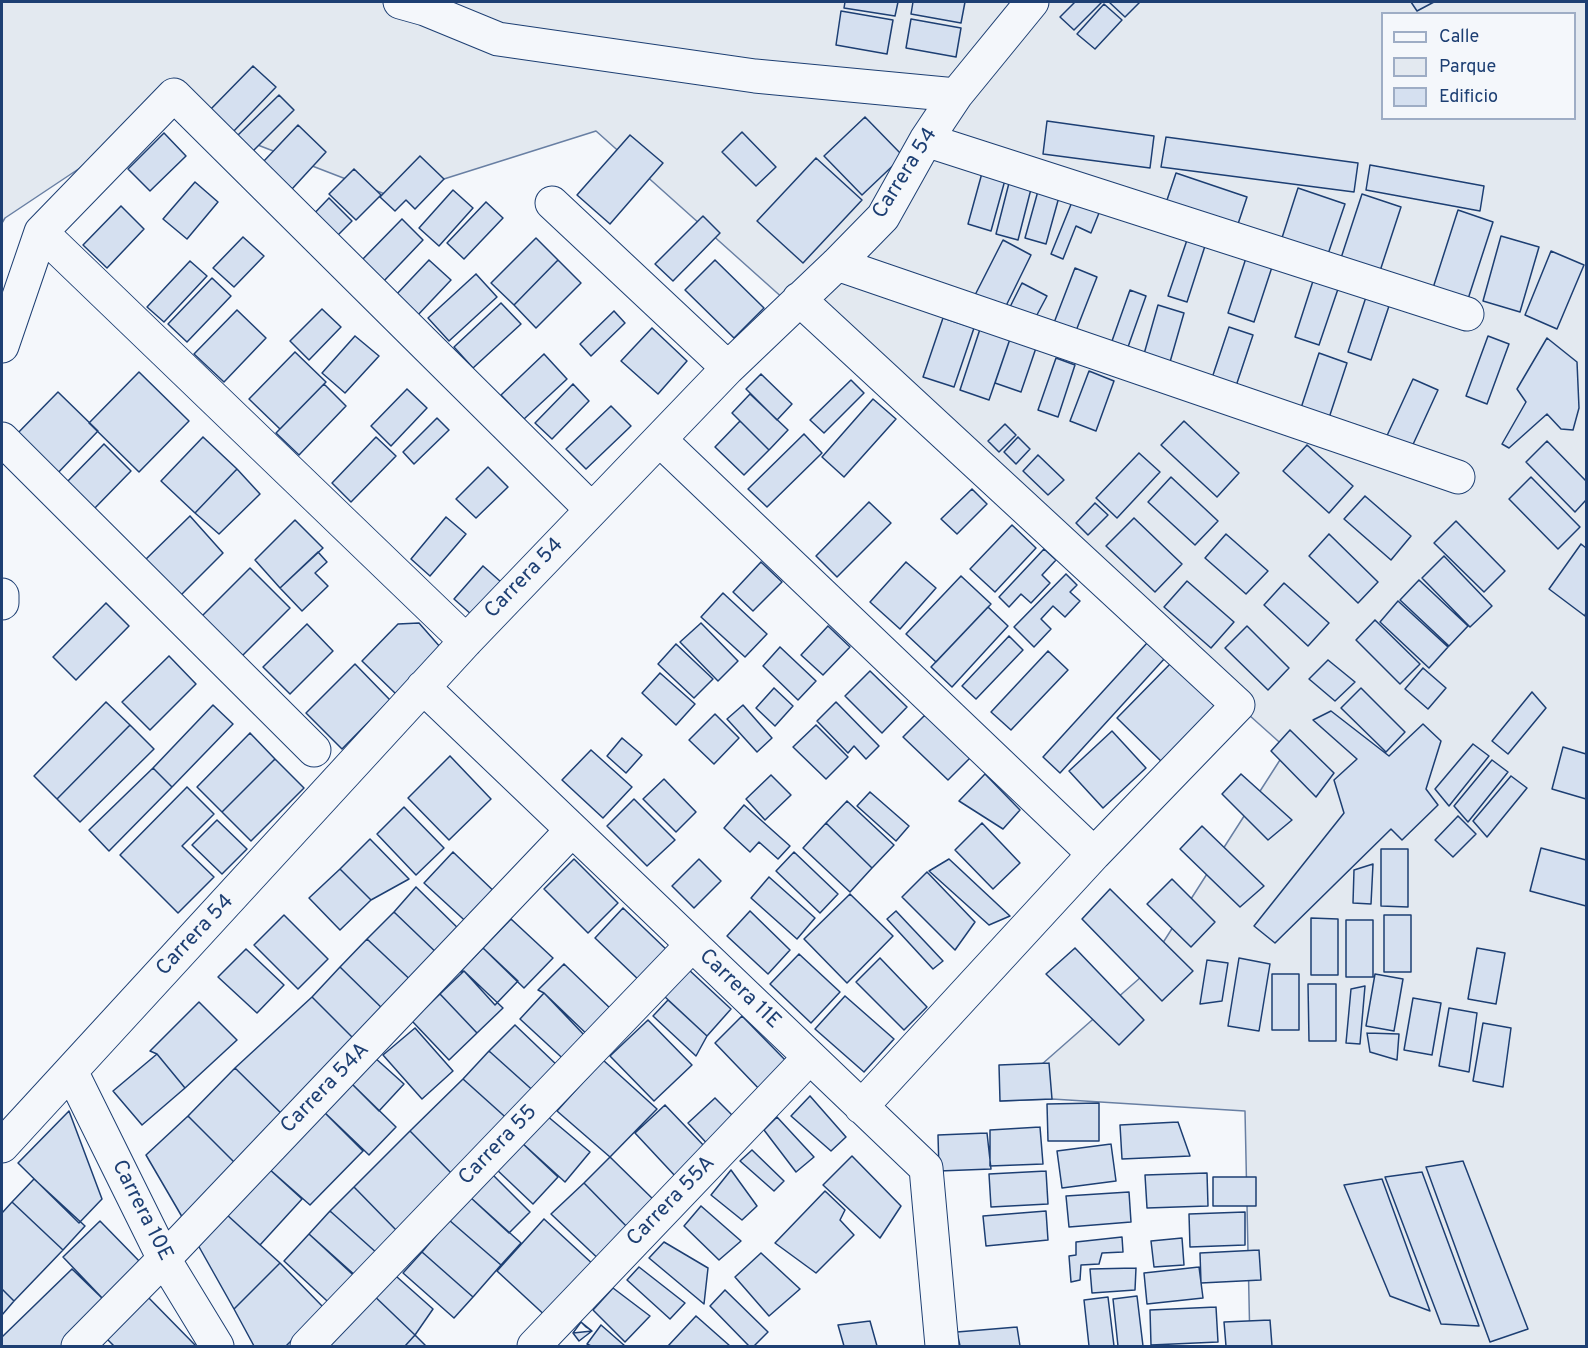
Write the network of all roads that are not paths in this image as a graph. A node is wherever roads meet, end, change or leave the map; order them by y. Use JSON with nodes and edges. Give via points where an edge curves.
{"nodes":[{"id":1,"x":400,"y":2,"type":"edge"},
{"id":2,"x":1032,"y":2,"type":"edge"},
{"id":3,"x":956,"y":95,"type":"junction"},
{"id":4,"x":926,"y":140,"type":"junction"},
{"id":5,"x":552,"y":203,"type":"dead end"},
{"id":6,"x":41,"y":232,"type":"junction"},
{"id":7,"x":837,"y":264,"type":"junction"},
{"id":8,"x":800,"y":299,"type":"junction"},
{"id":9,"x":1467,"y":314,"type":"dead end"},
{"id":10,"x":2,"y":346,"type":"edge"},
{"id":11,"x":728,"y":368,"type":"junction"},
{"id":12,"x":2,"y":439,"type":"edge"},
{"id":13,"x":660,"y":440,"type":"junction"},
{"id":14,"x":1458,"y":477,"type":"dead end"},
{"id":15,"x":591,"y":509,"type":"junction"},
{"id":16,"x":2,"y":595,"type":"edge"},
{"id":17,"x":2,"y":603,"type":"edge"},
{"id":18,"x":466,"y":641,"type":"junction"},
{"id":19,"x":423,"y":687,"type":"junction"},
{"id":20,"x":314,"y":750,"type":"dead end"},
{"id":21,"x":572,"y":830,"type":"junction"},
{"id":22,"x":1094,"y":854,"type":"junction"},
{"id":23,"x":692,"y":945,"type":"junction"},
{"id":24,"x":810,"y":1057,"type":"junction"},
{"id":25,"x":72,"y":1071,"type":"junction"},
{"id":26,"x":861,"y":1107,"type":"junction"},
{"id":27,"x":2,"y":1146,"type":"edge"},
{"id":28,"x":164,"y":1259,"type":"junction"},
{"id":29,"x":78,"y":1347,"type":"edge"},
{"id":30,"x":217,"y":1347,"type":"edge"},
{"id":31,"x":307,"y":1347,"type":"edge"},
{"id":32,"x":534,"y":1347,"type":"edge"},
{"id":33,"x":942,"y":1347,"type":"edge"}],
"edges":[{"from":1,"to":3,"type":"street","via":[[498,39],[755,75]]},
{"from":2,"to":3,"type":"street","name":"Carrera 54"},
{"from":3,"to":4,"type":"street","name":"Carrera 54"},
{"from":4,"to":7,"type":"street","name":"Carrera 54","via":[[883,217]]},
{"from":4,"to":9,"type":"street"},
{"from":5,"to":11,"type":"street"},
{"from":6,"to":10,"type":"street"},
{"from":6,"to":15,"type":"street","via":[[174,95]]},
{"from":6,"to":18,"type":"street"},
{"from":7,"to":8,"type":"street","name":"Carrera 54"},
{"from":7,"to":14,"type":"street"},
{"from":8,"to":11,"type":"street","name":"Carrera 54"},
{"from":8,"to":22,"type":"street","via":[[1238,705]]},
{"from":11,"to":13,"type":"street","name":"Carrera 54"},
{"from":12,"to":20,"type":"street"},
{"from":13,"to":15,"type":"street","name":"Carrera 54"},
{"from":13,"to":22,"type":"street"},
{"from":15,"to":18,"type":"street","name":"Carrera 54"},
{"from":16,"to":17,"type":"street"},
{"from":18,"to":19,"type":"street","name":"Carrera 54"},
{"from":19,"to":21,"type":"street","name":"Carrera 11E"},
{"from":19,"to":25,"type":"street","name":"Carrera 54"},
{"from":21,"to":23,"type":"street","name":"Carrera 11E"},
{"from":21,"to":28,"type":"street","name":"Carrera 54A"},
{"from":22,"to":26,"type":"street"},
{"from":23,"to":24,"type":"street","name":"Carrera 11E"},
{"from":23,"to":31,"type":"street","name":"Carrera 55"},
{"from":24,"to":26,"type":"street","name":"Carrera 11E"},
{"from":24,"to":32,"type":"street","name":"Carrera 55A"},
{"from":25,"to":27,"type":"street","name":"Carrera 54"},
{"from":25,"to":28,"type":"street","name":"Carrera 10E"},
{"from":26,"to":33,"type":"street","name":"Carrera 11E","via":[[926,1168]]},
{"from":28,"to":29,"type":"street","name":"Carrera 54A"},
{"from":28,"to":30,"type":"street","name":"Carrera 10E"}]}
